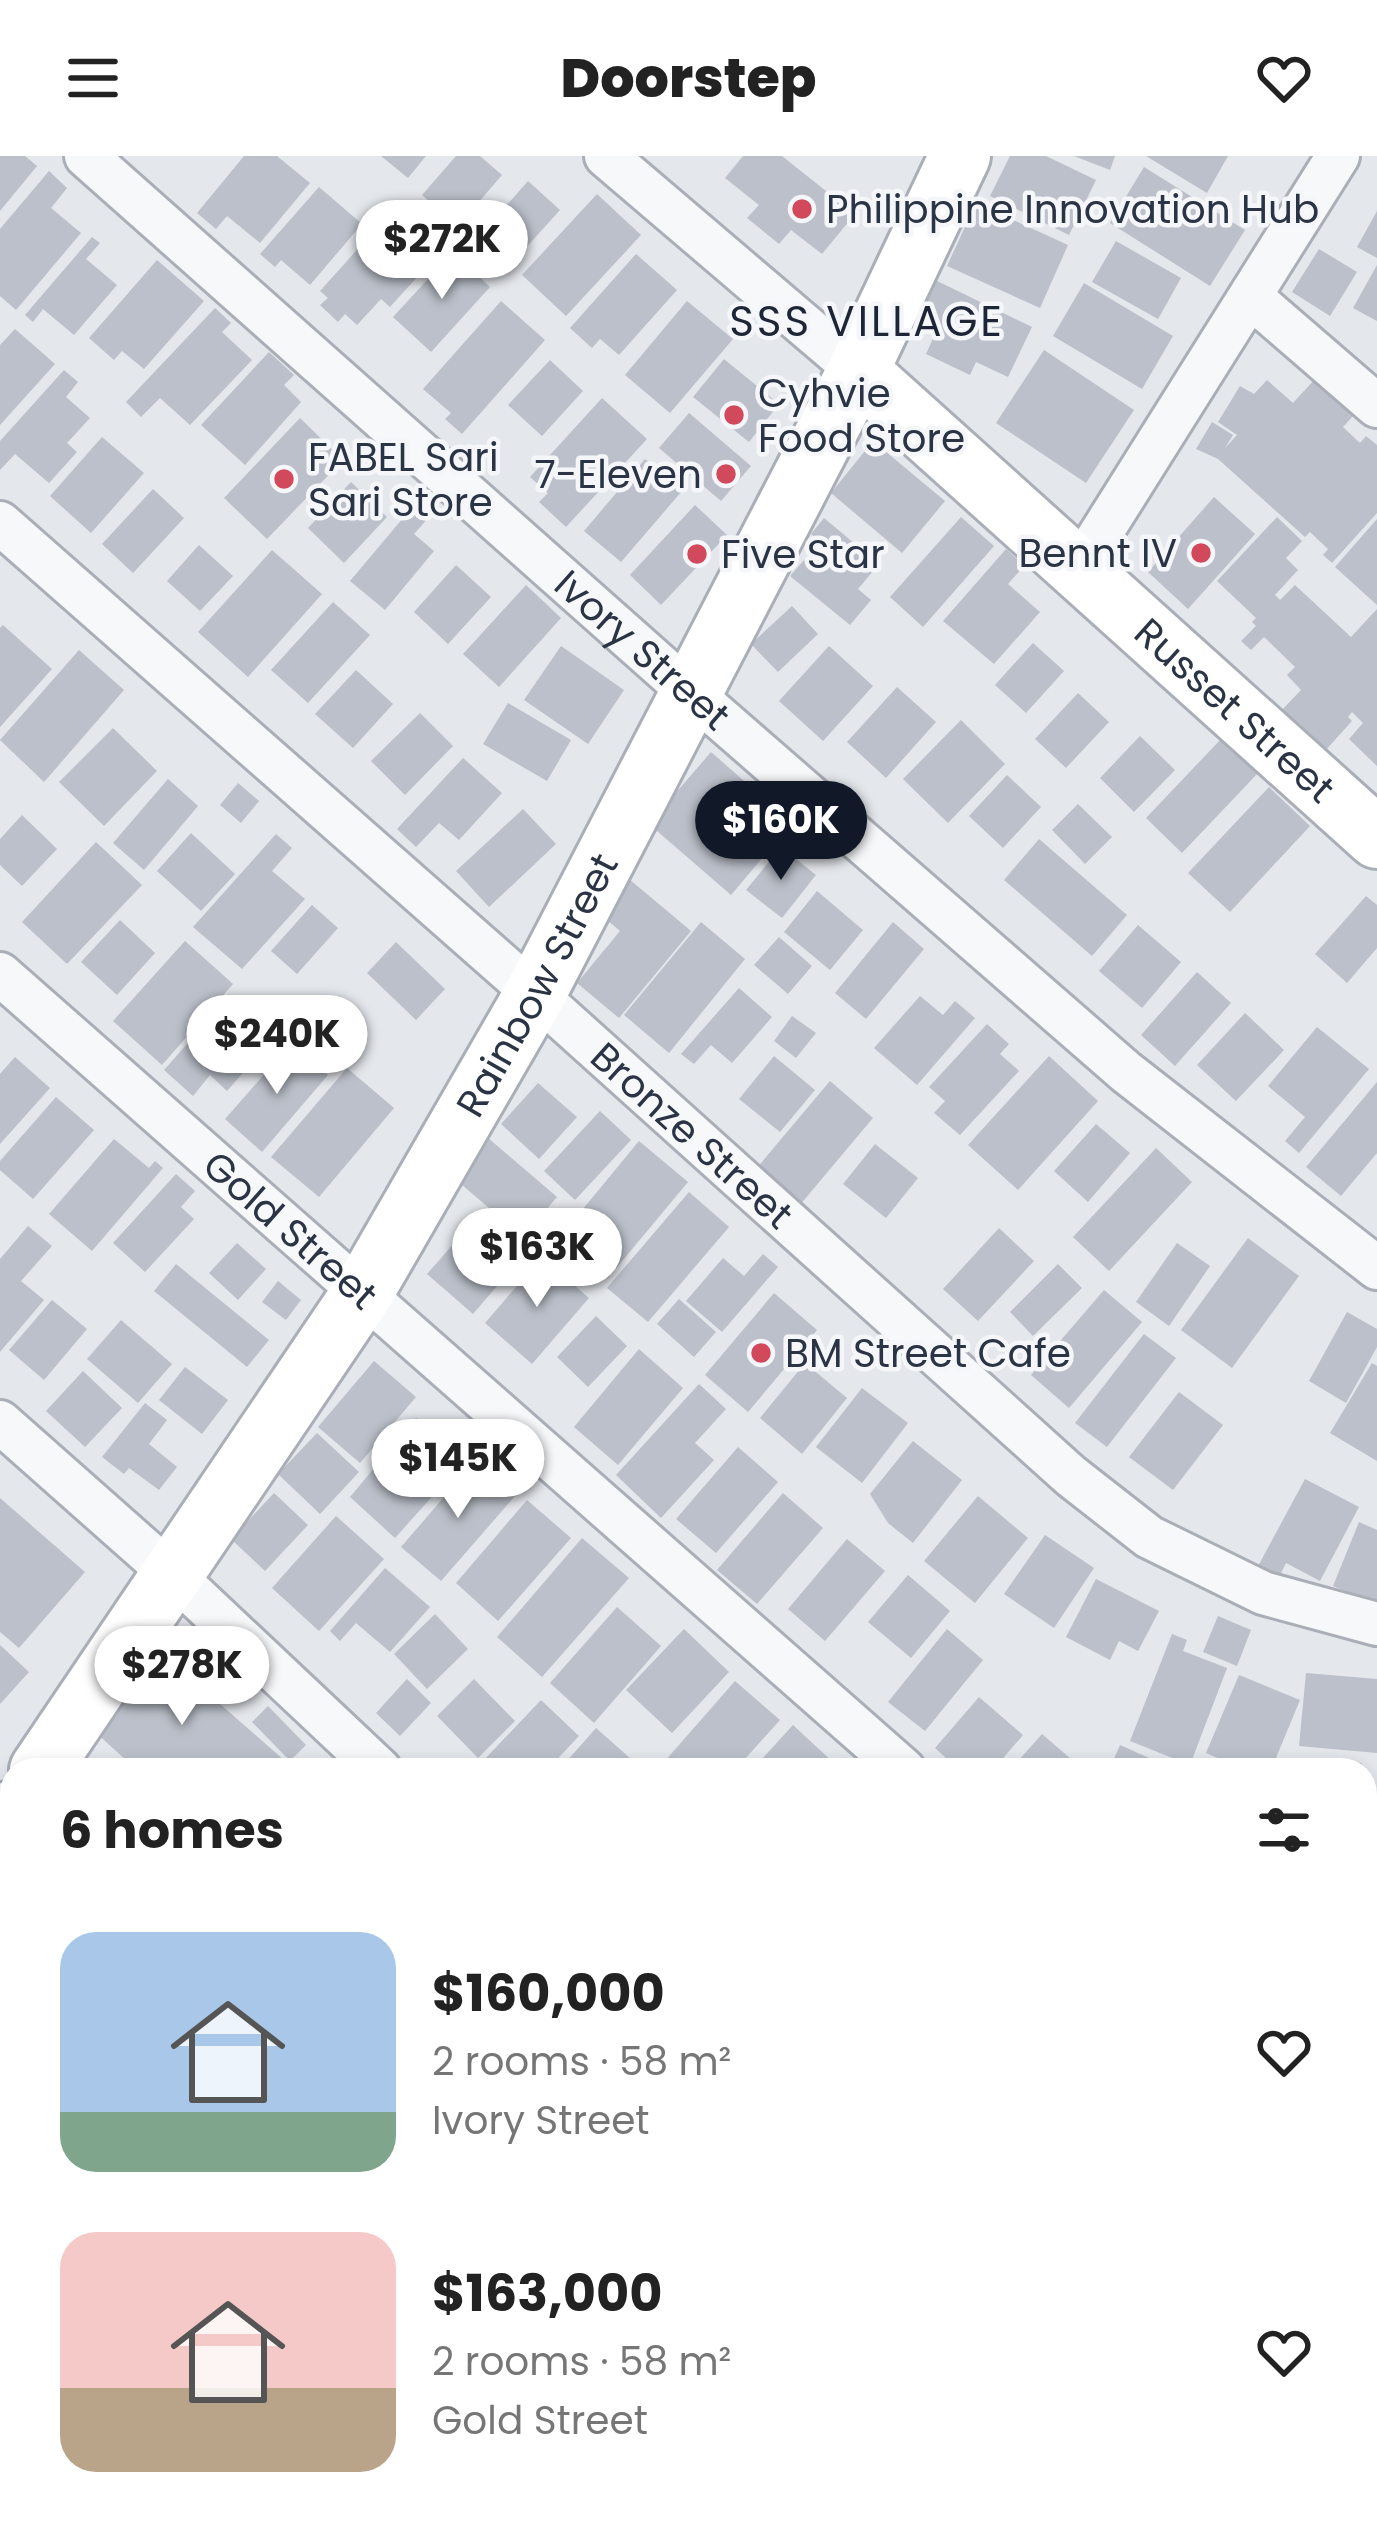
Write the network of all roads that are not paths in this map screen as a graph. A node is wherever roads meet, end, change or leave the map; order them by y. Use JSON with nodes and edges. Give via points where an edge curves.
{"nodes":[{"id":1,"x":86,"y":156,"type":"edge"},
{"id":2,"x":606,"y":156,"type":"edge"},
{"id":3,"x":1338,"y":156,"type":"edge"},
{"id":4,"x":946,"y":163,"type":"edge"},
{"id":5,"x":1251,"y":297,"type":"junction"},
{"id":6,"x":857,"y":371,"type":"junction"},
{"id":7,"x":1377,"y":406,"type":"edge"},
{"id":8,"x":0,"y":523,"type":"edge"},
{"id":9,"x":1079,"y":568,"type":"junction"},
{"id":10,"x":691,"y":693,"type":"junction"},
{"id":11,"x":1377,"y":838,"type":"edge"},
{"id":12,"x":0,"y":974,"type":"edge"},
{"id":13,"x":535,"y":994,"type":"junction"},
{"id":14,"x":1377,"y":1268,"type":"edge"},
{"id":15,"x":363,"y":1292,"type":"junction"},
{"id":16,"x":0,"y":1422,"type":"edge"},
{"id":17,"x":173,"y":1576,"type":"junction"},
{"id":18,"x":1377,"y":1624,"type":"edge"},
{"id":19,"x":48,"y":1758,"type":"edge"},
{"id":20,"x":367,"y":1758,"type":"edge"},
{"id":21,"x":890,"y":1758,"type":"edge"}],
"edges":[{"from":1,"to":10,"type":"street","name":"Ivory Street"},
{"from":2,"to":6,"type":"street","name":"Russet Street"},
{"from":3,"to":5,"type":"street"},
{"from":4,"to":6,"type":"street","name":"Rainbow Street"},
{"from":5,"to":7,"type":"street"},
{"from":5,"to":9,"type":"street"},
{"from":6,"to":9,"type":"street","name":"Russet Street"},
{"from":6,"to":10,"type":"street","name":"Rainbow Street"},
{"from":8,"to":13,"type":"street","name":"Bronze Street"},
{"from":9,"to":11,"type":"street","name":"Russet Street"},
{"from":10,"to":13,"type":"street","name":"Rainbow Street"},
{"from":10,"to":14,"type":"street","name":"Ivory Street","via":[[1126,1072]]},
{"from":12,"to":15,"type":"street","name":"Gold Street"},
{"from":13,"to":15,"type":"street","name":"Rainbow Street"},
{"from":13,"to":18,"type":"street","name":"Bronze Street","via":[[1149,1537],[1263,1593]]},
{"from":15,"to":17,"type":"street","name":"Rainbow Street"},
{"from":15,"to":21,"type":"street","name":"Gold Street"},
{"from":16,"to":17,"type":"street"},
{"from":17,"to":19,"type":"street","name":"Rainbow Street"},
{"from":17,"to":20,"type":"street"}]}
